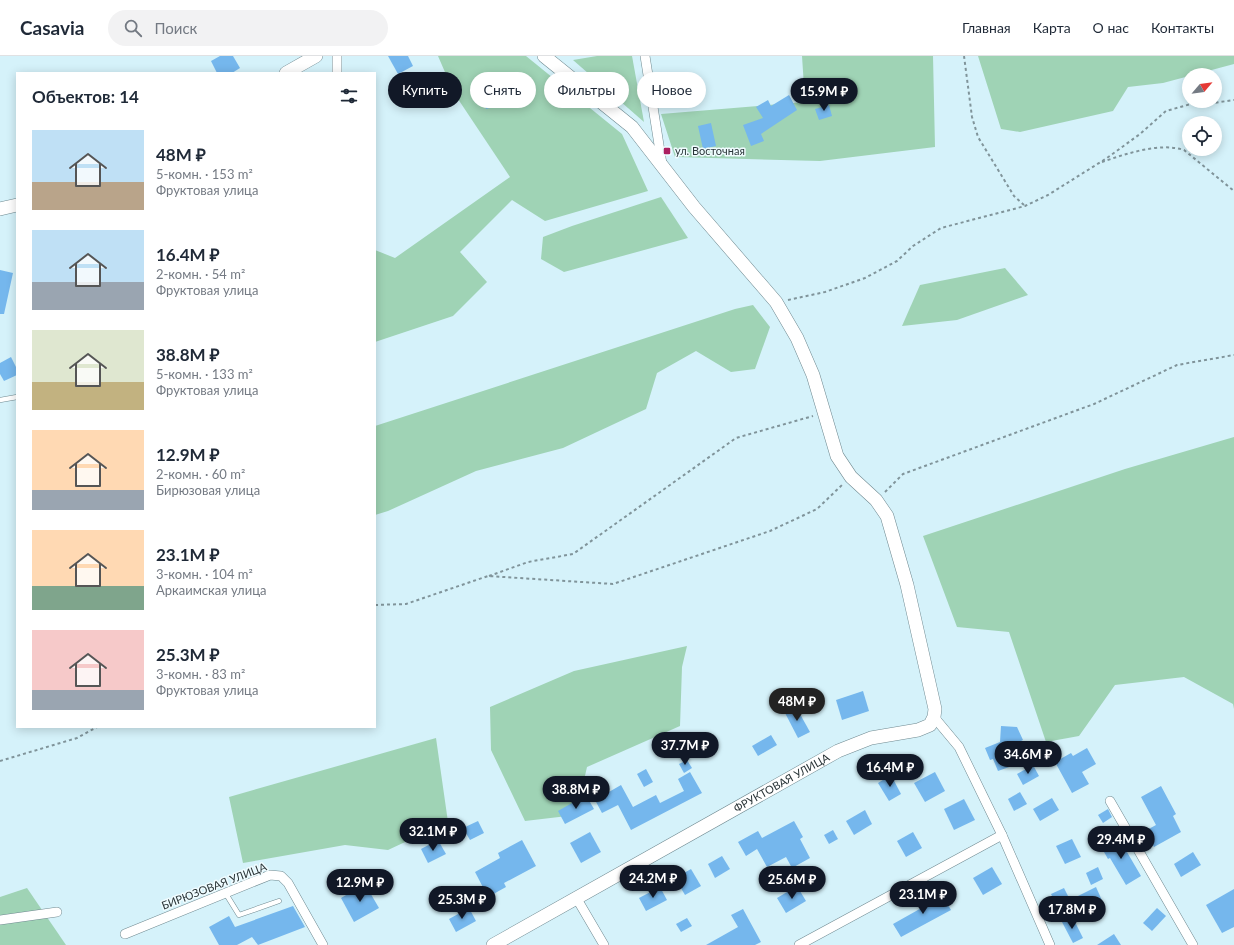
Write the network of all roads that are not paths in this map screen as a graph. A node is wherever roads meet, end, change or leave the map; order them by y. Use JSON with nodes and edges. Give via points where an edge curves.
{"nodes":[{"id":1,"x":316,"y":56,"type":"edge"},
{"id":2,"x":337,"y":56,"type":"edge"},
{"id":3,"x":544,"y":56,"type":"edge"},
{"id":4,"x":645,"y":56,"type":"edge"},
{"id":5,"x":288,"y":72,"type":"edge"},
{"id":6,"x":337,"y":72,"type":"edge"},
{"id":7,"x":662,"y":165,"type":"junction"},
{"id":8,"x":16,"y":205,"type":"edge"},
{"id":9,"x":0,"y":209,"type":"edge"},
{"id":10,"x":16,"y":396,"type":"edge"},
{"id":11,"x":0,"y":400,"type":"edge"},
{"id":12,"x":934,"y":717,"type":"junction"},
{"id":13,"x":1110,"y":801,"type":"dead end"},
{"id":14,"x":1002,"y":835,"type":"junction"},
{"id":15,"x":226,"y":894,"type":"junction"},
{"id":16,"x":577,"y":899,"type":"junction"},
{"id":17,"x":279,"y":901,"type":"dead end"},
{"id":18,"x":57,"y":912,"type":"dead end"},
{"id":19,"x":0,"y":920,"type":"edge"},
{"id":20,"x":125,"y":934,"type":"dead end"},
{"id":21,"x":323,"y":945,"type":"edge"},
{"id":22,"x":493,"y":945,"type":"edge"},
{"id":23,"x":604,"y":945,"type":"edge"},
{"id":24,"x":800,"y":945,"type":"edge"},
{"id":25,"x":1050,"y":945,"type":"edge"},
{"id":26,"x":1193,"y":945,"type":"edge"}],
"edges":[{"from":1,"to":5,"type":"street"},
{"from":2,"to":6,"type":"street"},
{"from":3,"to":7,"type":"street","via":[[632,127]]},
{"from":4,"to":7,"type":"street"},
{"from":7,"to":12,"type":"street","via":[[694,207],[776,302],[797,338],[810,369],[837,456],[851,477],[876,500],[887,516],[894,534],[933,695]]},
{"from":8,"to":9,"type":"street"},
{"from":10,"to":11,"type":"lane"},
{"from":12,"to":14,"type":"street","via":[[959,747]]},
{"from":12,"to":16,"type":"street","name":"ФРУКТОВАЯ УЛИЦА","via":[[930,725],[918,730],[870,738],[838,751]]},
{"from":13,"to":26,"type":"street"},
{"from":14,"to":24,"type":"street"},
{"from":14,"to":25,"type":"street"},
{"from":15,"to":17,"type":"lane","via":[[239,915]]},
{"from":15,"to":20,"type":"street","name":"БИРЮЗОВАЯ УЛИЦА"},
{"from":15,"to":21,"type":"street","name":"БИРЮЗОВАЯ УЛИЦА","via":[[270,875],[281,876],[288,882]]},
{"from":16,"to":22,"type":"street","name":"ФРУКТОВАЯ УЛИЦА"},
{"from":16,"to":23,"type":"street"},
{"from":18,"to":19,"type":"street"}]}
